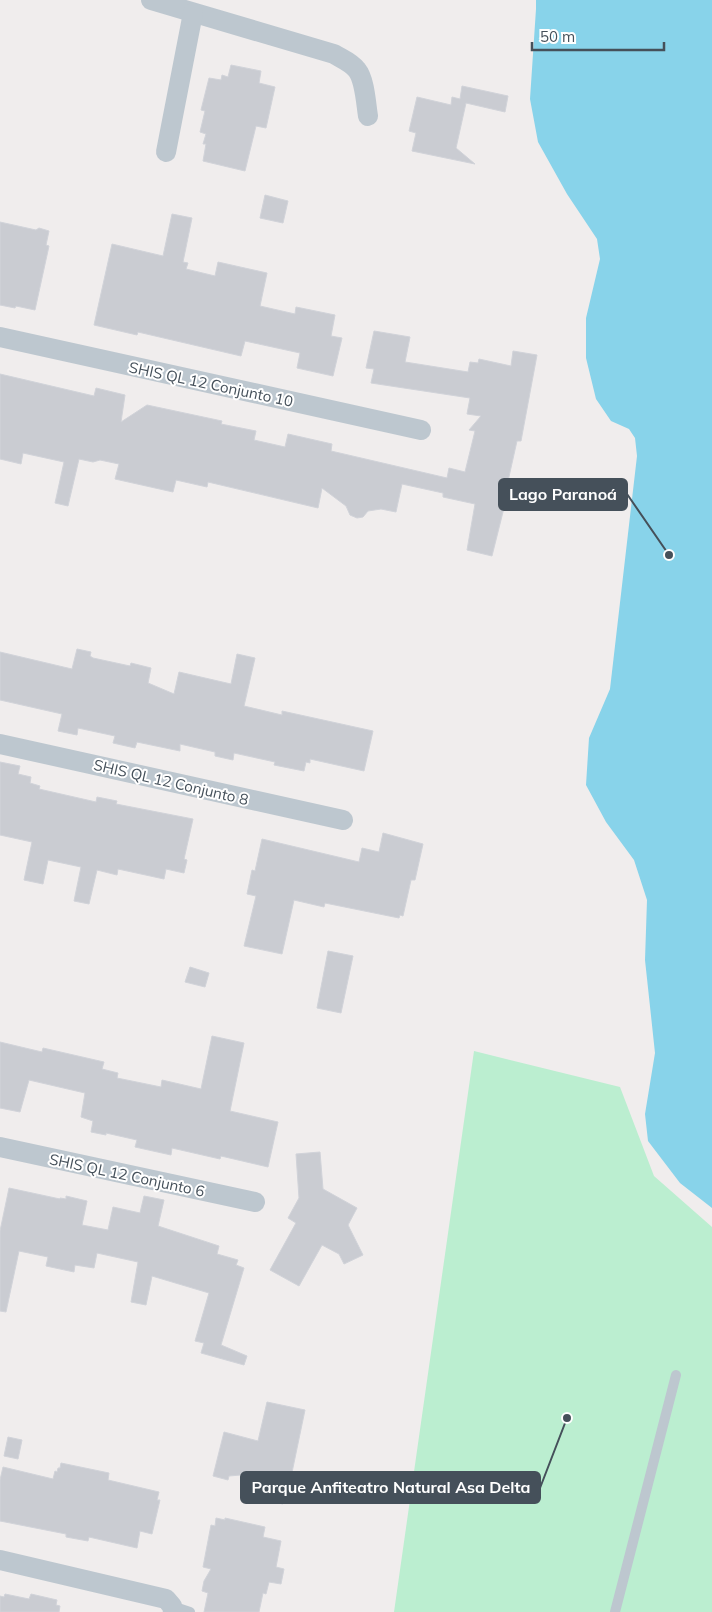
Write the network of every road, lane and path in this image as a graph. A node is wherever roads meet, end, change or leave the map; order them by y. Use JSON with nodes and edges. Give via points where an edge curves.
{"nodes":[{"id":1,"x":151,"y":0,"type":"edge"},
{"id":2,"x":193,"y":13,"type":"junction"},
{"id":3,"x":368,"y":116,"type":"dead end"},
{"id":4,"x":166,"y":152,"type":"dead end"},
{"id":5,"x":0,"y":337,"type":"edge"},
{"id":6,"x":422,"y":430,"type":"dead end"},
{"id":7,"x":0,"y":744,"type":"edge"},
{"id":8,"x":343,"y":820,"type":"dead end"},
{"id":9,"x":0,"y":1147,"type":"edge"},
{"id":10,"x":255,"y":1202,"type":"dead end"},
{"id":11,"x":676,"y":1375,"type":"dead end"},
{"id":12,"x":0,"y":1560,"type":"edge"},
{"id":13,"x":178,"y":1610,"type":"edge"},
{"id":14,"x":615,"y":1612,"type":"edge"}],
"edges":[{"from":1,"to":2,"type":"street"},
{"from":2,"to":3,"type":"street","via":[[334,54],[348,62],[358,71]]},
{"from":2,"to":4,"type":"street"},
{"from":5,"to":6,"type":"street","name":"SHIS QL 12 Conjunto 10"},
{"from":7,"to":8,"type":"street","name":"SHIS QL 12 Conjunto 8"},
{"from":9,"to":10,"type":"street","name":"SHIS QL 12 Conjunto 6"},
{"from":11,"to":14,"type":"lane"},
{"from":12,"to":13,"type":"street","via":[[166,1599]]}]}
